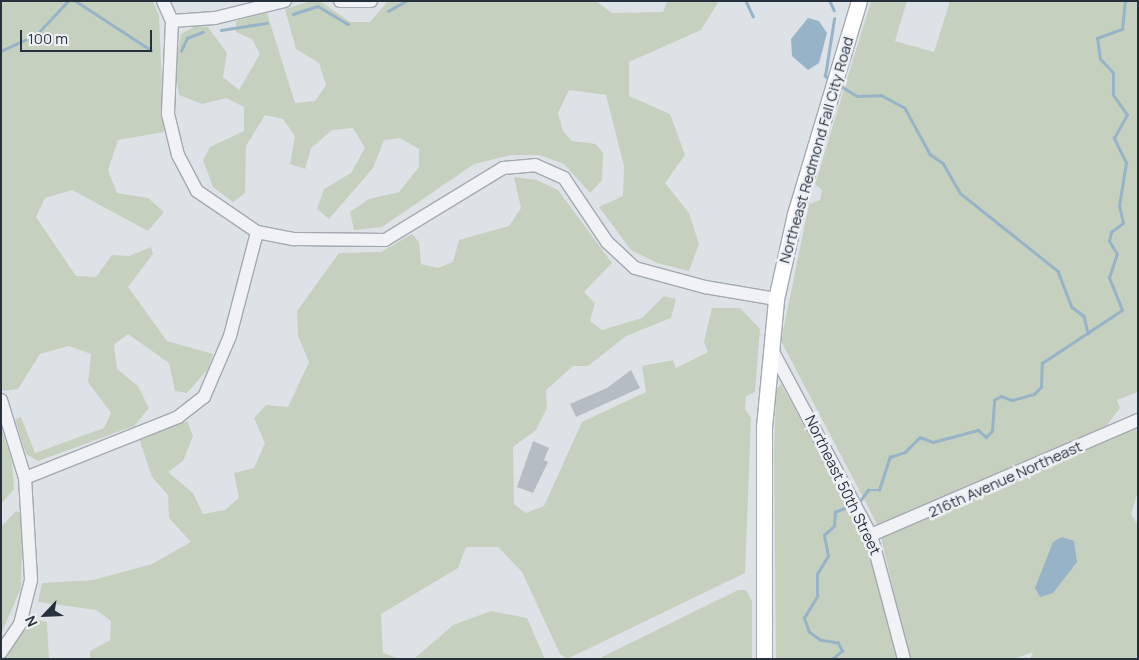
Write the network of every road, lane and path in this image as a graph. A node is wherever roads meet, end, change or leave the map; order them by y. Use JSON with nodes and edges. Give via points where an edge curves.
{"nodes":[{"id":1,"x":163,"y":1,"type":"edge"},
{"id":2,"x":285,"y":1,"type":"edge"},
{"id":3,"x":340,"y":1,"type":"edge"},
{"id":4,"x":371,"y":1,"type":"edge"},
{"id":5,"x":859,"y":1,"type":"edge"},
{"id":6,"x":172,"y":21,"type":"junction"},
{"id":7,"x":257,"y":232,"type":"junction"},
{"id":8,"x":776,"y":299,"type":"junction"},
{"id":9,"x":771,"y":348,"type":"junction"},
{"id":10,"x":1,"y":400,"type":"edge"},
{"id":11,"x":1138,"y":420,"type":"edge"},
{"id":12,"x":25,"y":478,"type":"junction"},
{"id":13,"x":871,"y":535,"type":"junction"},
{"id":14,"x":1,"y":652,"type":"edge"},
{"id":15,"x":764,"y":659,"type":"edge"},
{"id":16,"x":904,"y":659,"type":"edge"}],
"edges":[{"from":1,"to":6,"type":"street"},
{"from":2,"to":6,"type":"street","via":[[215,18]]},
{"from":3,"to":4,"type":"street"},
{"from":5,"to":8,"type":"main road","name":"Northeast Redmond Fall City Road","via":[[832,86]]},
{"from":6,"to":7,"type":"street","via":[[168,114],[178,155],[197,191]]},
{"from":7,"to":8,"type":"street","via":[[294,239],[384,240],[503,168],[535,165],[564,178],[612,248],[635,268],[705,287]]},
{"from":7,"to":12,"type":"street","via":[[230,336],[204,397],[178,417]]},
{"from":8,"to":9,"type":"main road","name":"Northeast Redmond Fall City Road"},
{"from":9,"to":13,"type":"street","name":"Northeast 50th Street"},
{"from":9,"to":15,"type":"main road","name":"Northeast Redmond Fall City Road","via":[[762,491]]},
{"from":10,"to":12,"type":"street"},
{"from":11,"to":13,"type":"street","name":"216th Avenue Northeast"},
{"from":12,"to":14,"type":"street","via":[[31,536],[28,603]]},
{"from":13,"to":16,"type":"street","name":"Northeast 50th Street"}]}
